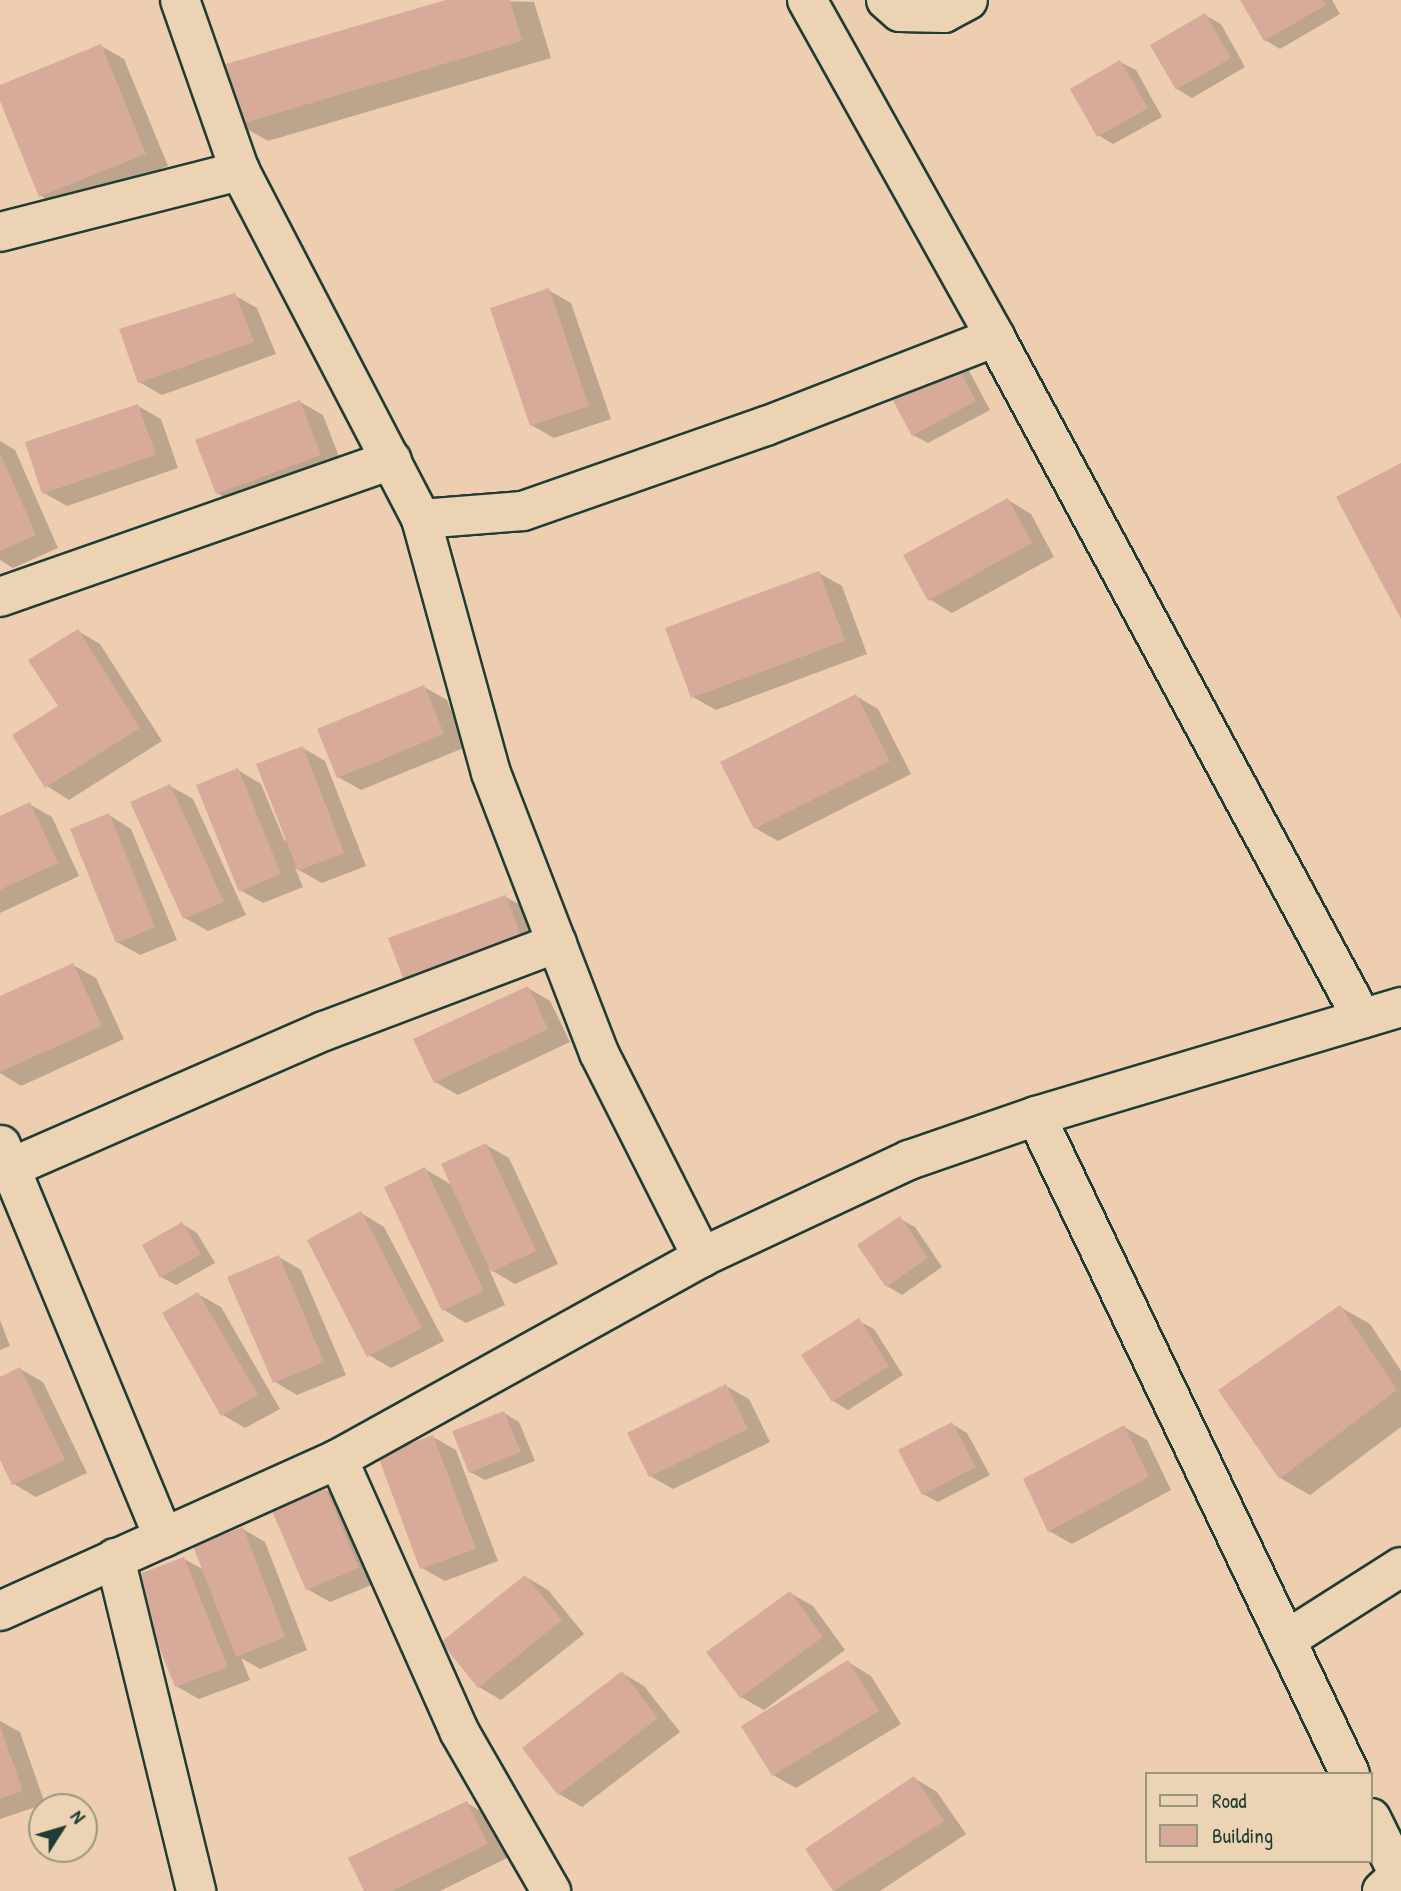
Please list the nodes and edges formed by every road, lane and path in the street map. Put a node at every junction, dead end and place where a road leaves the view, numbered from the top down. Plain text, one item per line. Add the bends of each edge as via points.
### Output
1 (180, 0) edge
2 (807, 0) edge
3 (886, 0) edge
4 (968, 0) edge
5 (240, 171) junction
6 (0, 232) edge
7 (995, 337) junction
8 (392, 460) junction
9 (421, 519) junction
10 (0, 597) edge
11 (556, 943) junction
12 (1401, 1007) edge
13 (1362, 1018) junction
14 (1036, 1116) junction
15 (5, 1156) edge
16 (702, 1257) junction
17 (338, 1459) junction
18 (164, 1538) junction
19 (115, 1558) junction
20 (1401, 1567) edge
21 (0, 1611) edge
22 (1286, 1640) junction
23 (1349, 1772) edge
24 (1373, 1823) edge
25 (1394, 1880) edge
26 (196, 1891) edge
27 (551, 1891) edge

1 - 5 street
2 - 7 street
3 - 4 street via 900,12 913,13 944,13
5 - 6 street
5 - 8 street
7 - 9 street via 766,426 523,511
7 - 13 street
8 - 9 street
8 - 10 street
9 - 11 street via 491,773
11 - 15 street
11 - 16 street via 599,1053
12 - 13 street
13 - 14 street
14 - 16 street via 909,1160
14 - 22 street
15 - 18 street
16 - 17 street
17 - 18 street
17 - 27 street via 459,1731
18 - 19 street
19 - 21 street
19 - 26 street
20 - 22 street
22 - 23 street
24 - 25 street

